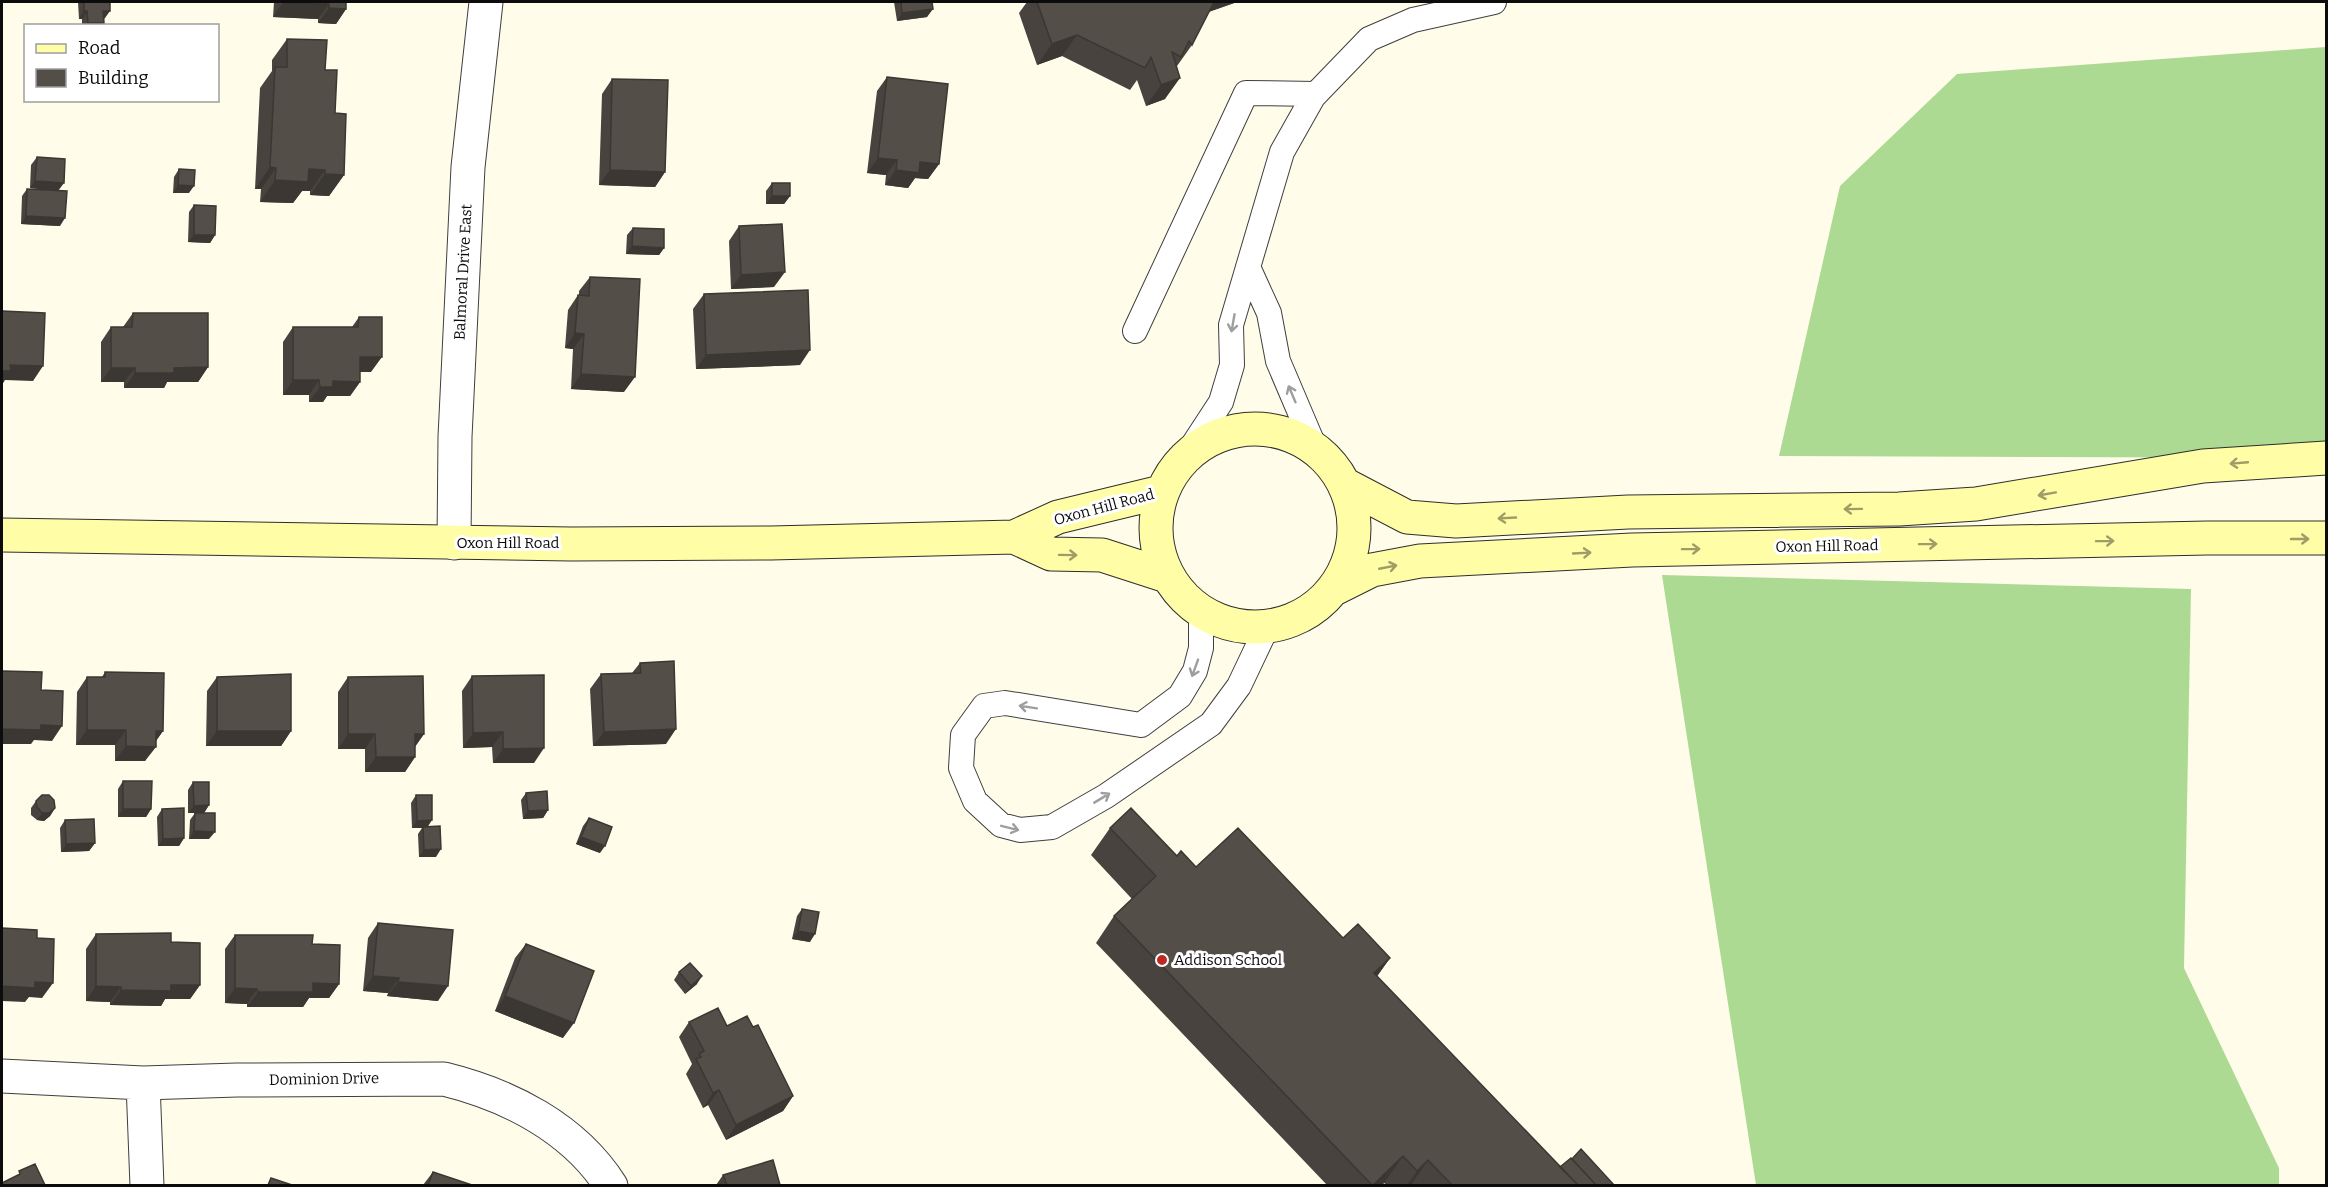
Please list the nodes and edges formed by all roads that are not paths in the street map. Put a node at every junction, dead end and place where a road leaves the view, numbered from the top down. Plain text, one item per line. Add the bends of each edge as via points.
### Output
1 (486, 2) edge
2 (1494, 2) edge
3 (1316, 94) junction
4 (1248, 267) junction
5 (1135, 331) dead end
6 (1315, 448) junction
7 (1187, 454) junction
8 (2326, 458) edge
9 (1344, 484) junction
10 (1161, 492) junction
11 (2, 535) edge
12 (1014, 537) junction
13 (2326, 538) edge
14 (454, 543) junction
15 (1167, 576) junction
16 (1334, 589) junction
17 (1201, 610) junction
18 (1267, 627) junction
19 (2, 1076) edge
20 (143, 1083) junction
21 (147, 1185) edge
22 (611, 1185) edge

1 - 14 street, Balmoral Drive East via 468,167
2 - 3 lane via 1413,20 1369,39
3 - 4 lane via 1282,152
3 - 5 lane via 1246,93
6 -> 4 lane via 1278,362 1269,313
4 -> 7 lane via 1231,326 1232,365 1221,402
6 - 7 main road via 1272,429 1227,431
6 - 9 main road
7 - 10 main road
8 -> 9 main road via 2203,466 1976,504 1899,509 1628,512 1456,521 1407,517
9 - 16 main road via 1354,519 1351,556
10 - 12 main road, Oxon Hill Road via 1058,517
10 - 15 main road via 1155,538
11 - 14 main road, Oxon Hill Road
12 - 14 main road, Oxon Hill Road via 771,543
12 -> 15 main road, Oxon Hill Road via 1051,555 1102,555
16 -> 13 main road, Oxon Hill Road via 1372,570 1420,561 1656,550
15 - 17 main road
16 - 18 main road via 1304,615
17 - 18 main road via 1228,624
17 -> 18 lane via 1201,648 1195,671 1180,696 1141,725 1005,703 984,706 963,735 961,768 975,801 1001,825 1020,830 1052,827 1106,796 1211,724 1239,686
19 - 20 street, Dominion Drive
20 - 21 street
20 - 22 street, Dominion Drive via 444,1079 500,1097 547,1123 587,1155

